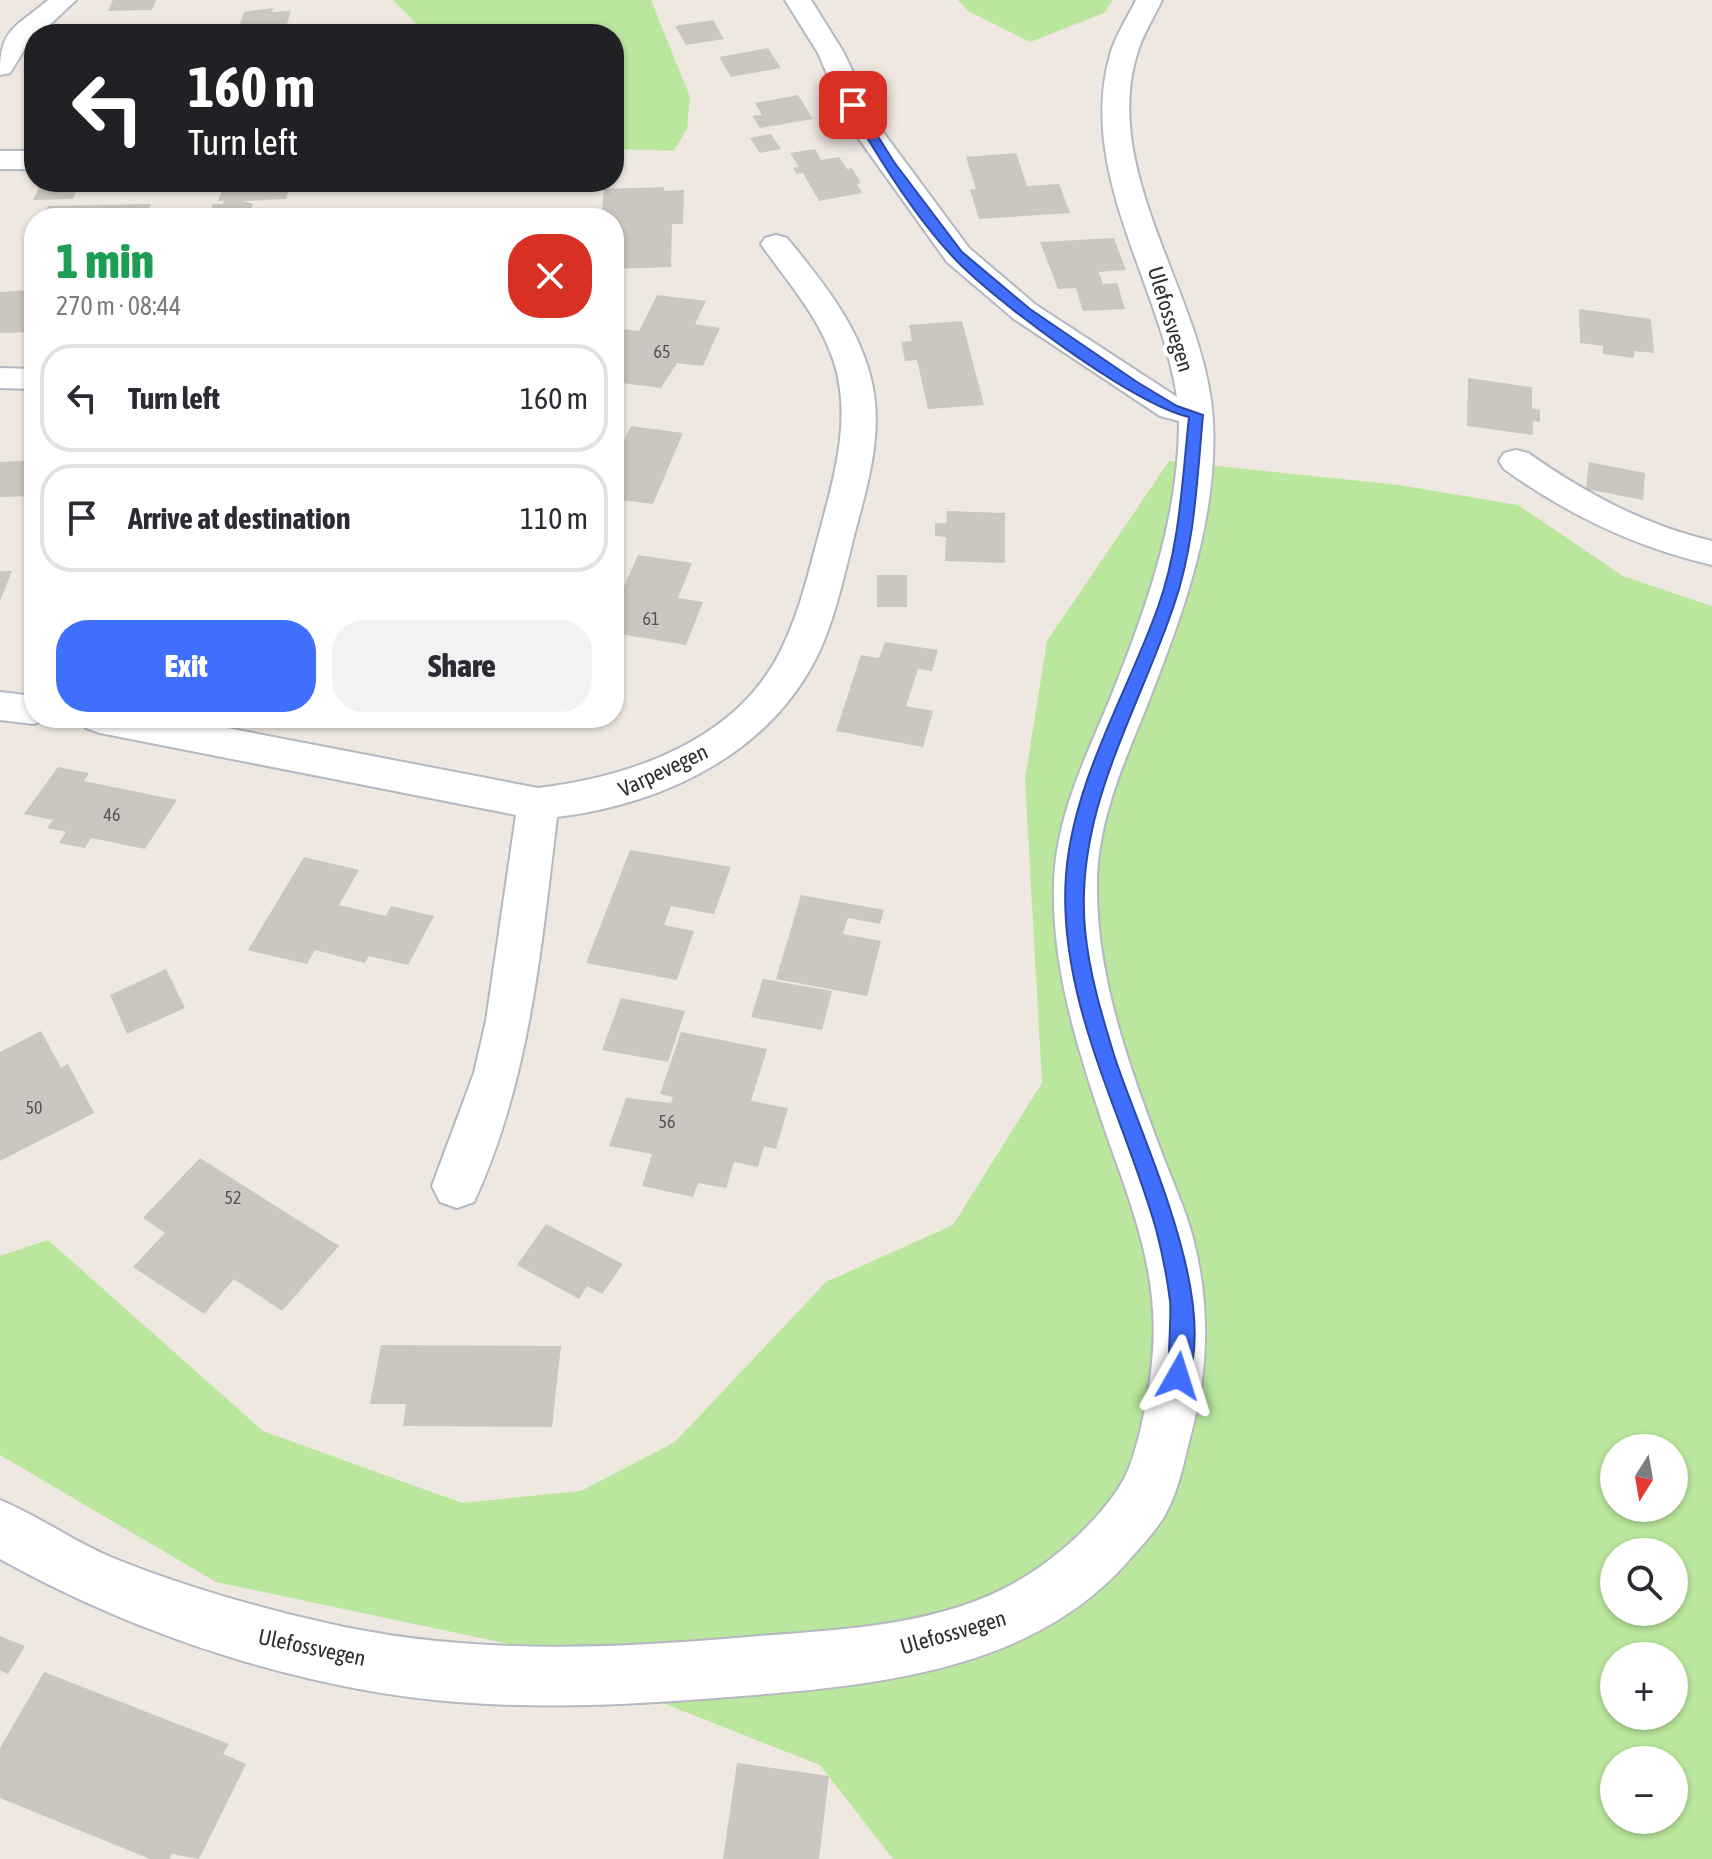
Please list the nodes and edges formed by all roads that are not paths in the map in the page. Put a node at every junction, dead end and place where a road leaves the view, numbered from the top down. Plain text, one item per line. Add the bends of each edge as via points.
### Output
1 (63, 0) edge
2 (798, 0) edge
3 (1149, 0) edge
4 (35, 24) edge
5 (24, 34) edge
6 (0, 67) edge
7 (0, 160) edge
8 (24, 160) edge
9 (776, 244) dead end
10 (0, 378) edge
11 (24, 379) edge
12 (1196, 415) junction
13 (1516, 461) dead end
14 (1712, 553) edge
15 (0, 706) edge
16 (24, 709) edge
17 (159, 728) edge
18 (538, 804) junction
19 (457, 1186) dead end
20 (0, 1528) edge

1 - 4 street
2 - 12 street via 831,53 863,125 958,255 1025,312 1133,385 1172,409
3 - 12 street, Ulefossvegen via 1122,52 1115,84 1115,131 1126,187 1187,362
5 - 6 street
7 - 8 street
9 - 18 street, Varpevegen via 830,314 857,387 855,445 844,506 812,624 777,691 741,727 695,760 610,794
10 - 11 street
12 - 20 street, Ulefossvegen via 1182,556 1101,768 1075,874 1085,988 1167,1230 1181,1301 1183,1354 1147,1492 1110,1544 1076,1578 1023,1612 955,1636 858,1658 489,1675 345,1657 239,1631 92,1578
13 - 14 street via 1567,498 1617,522 1671,544
15 - 16 street
17 - 18 street, Varpevegen
18 - 19 street via 509,1021 497,1073

